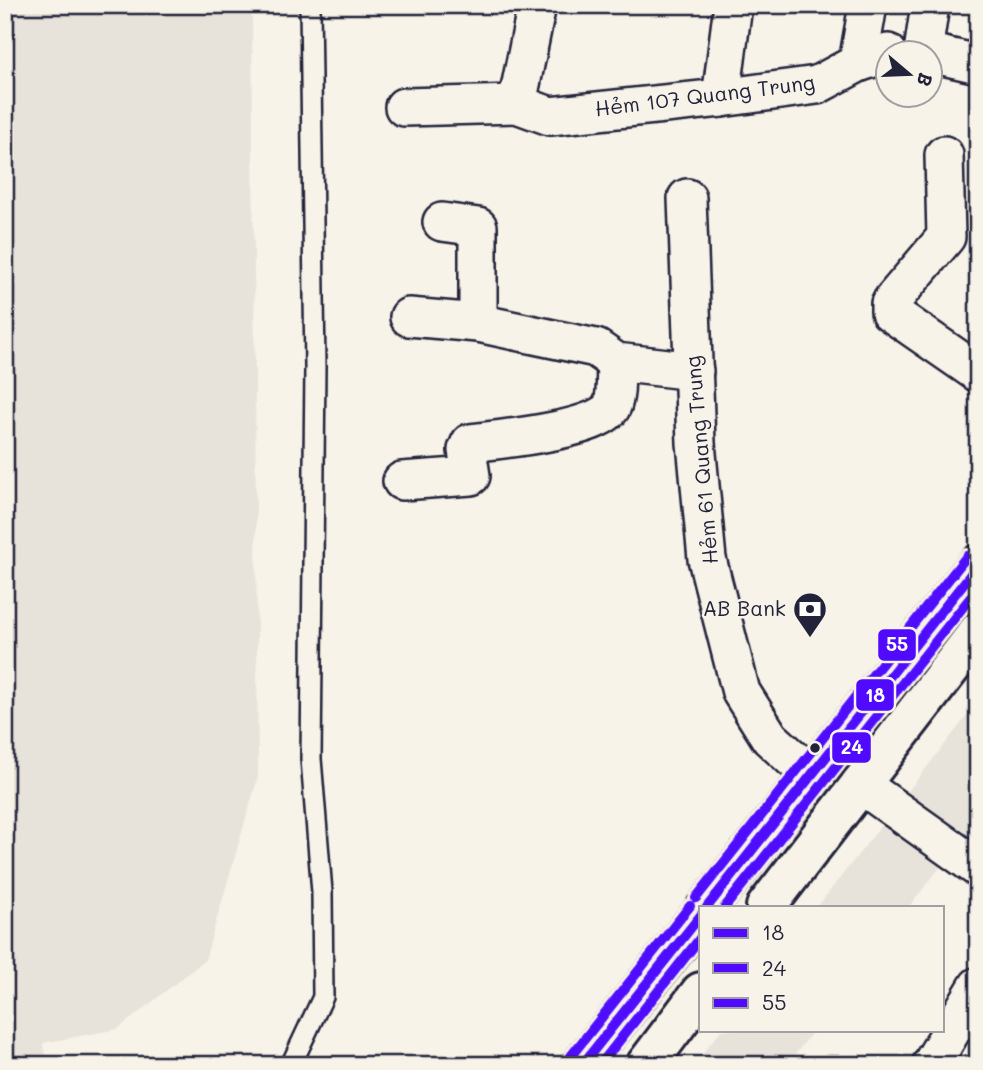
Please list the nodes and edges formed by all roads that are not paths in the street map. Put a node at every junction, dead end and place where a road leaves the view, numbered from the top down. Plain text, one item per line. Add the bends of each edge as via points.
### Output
1 (310, 5) edge
2 (537, 5) edge
3 (733, 5) edge
4 (868, 5) edge
5 (930, 5) edge
6 (875, 38) edge
7 (927, 38) edge
8 (944, 57) edge
9 (874, 58) edge
10 (978, 64) edge
11 (721, 98) junction
12 (517, 104) junction
13 (404, 107) dead end
14 (944, 155) dead end
15 (687, 198) dead end
16 (442, 222) dead end
17 (409, 317) dead end
18 (478, 323) junction
19 (616, 362) junction
20 (694, 371) junction
21 (978, 373) edge
22 (402, 481) dead end
23 (978, 565) edge
24 (978, 632) edge
25 (812, 776) junction
26 (860, 785) junction
27 (978, 868) edge
28 (708, 906) edge
29 (767, 906) edge
30 (699, 918) edge
31 (978, 986) edge
32 (699, 995) edge
33 (291, 1065) edge
34 (582, 1065) edge
35 (646, 1065) edge
36 (931, 1065) edge

1 - 33 lane via 316,367 311,758 322,892 323,997
2 - 12 street
3 - 11 street
4 - 6 street
5 - 7 street
8 - 10 street, Hẻm 107 Quang Trung
9 - 11 street, Hẻm 107 Quang Trung via 817,85
11 - 12 street, Hẻm 107 Quang Trung via 550,116
12 - 13 street, Hẻm 107 Quang Trung
14 - 21 street via 946,237 895,297 890,312
15 - 20 street, Hẻm 61 Quang Trung
16 - 18 street via 478,227
17 - 18 street
18 - 19 street via 596,348
19 - 20 street
19 - 22 street via 612,404 606,412 565,430 470,443 471,476
20 - 25 street, Hẻm 61 Quang Trung via 707,559 741,692 770,738
23 - 25 main road
24 - 26 main road
25 - 28 main road
26 - 27 street
26 - 29 main road
30 - 34 main road
31 - 36 street
32 - 35 main road

